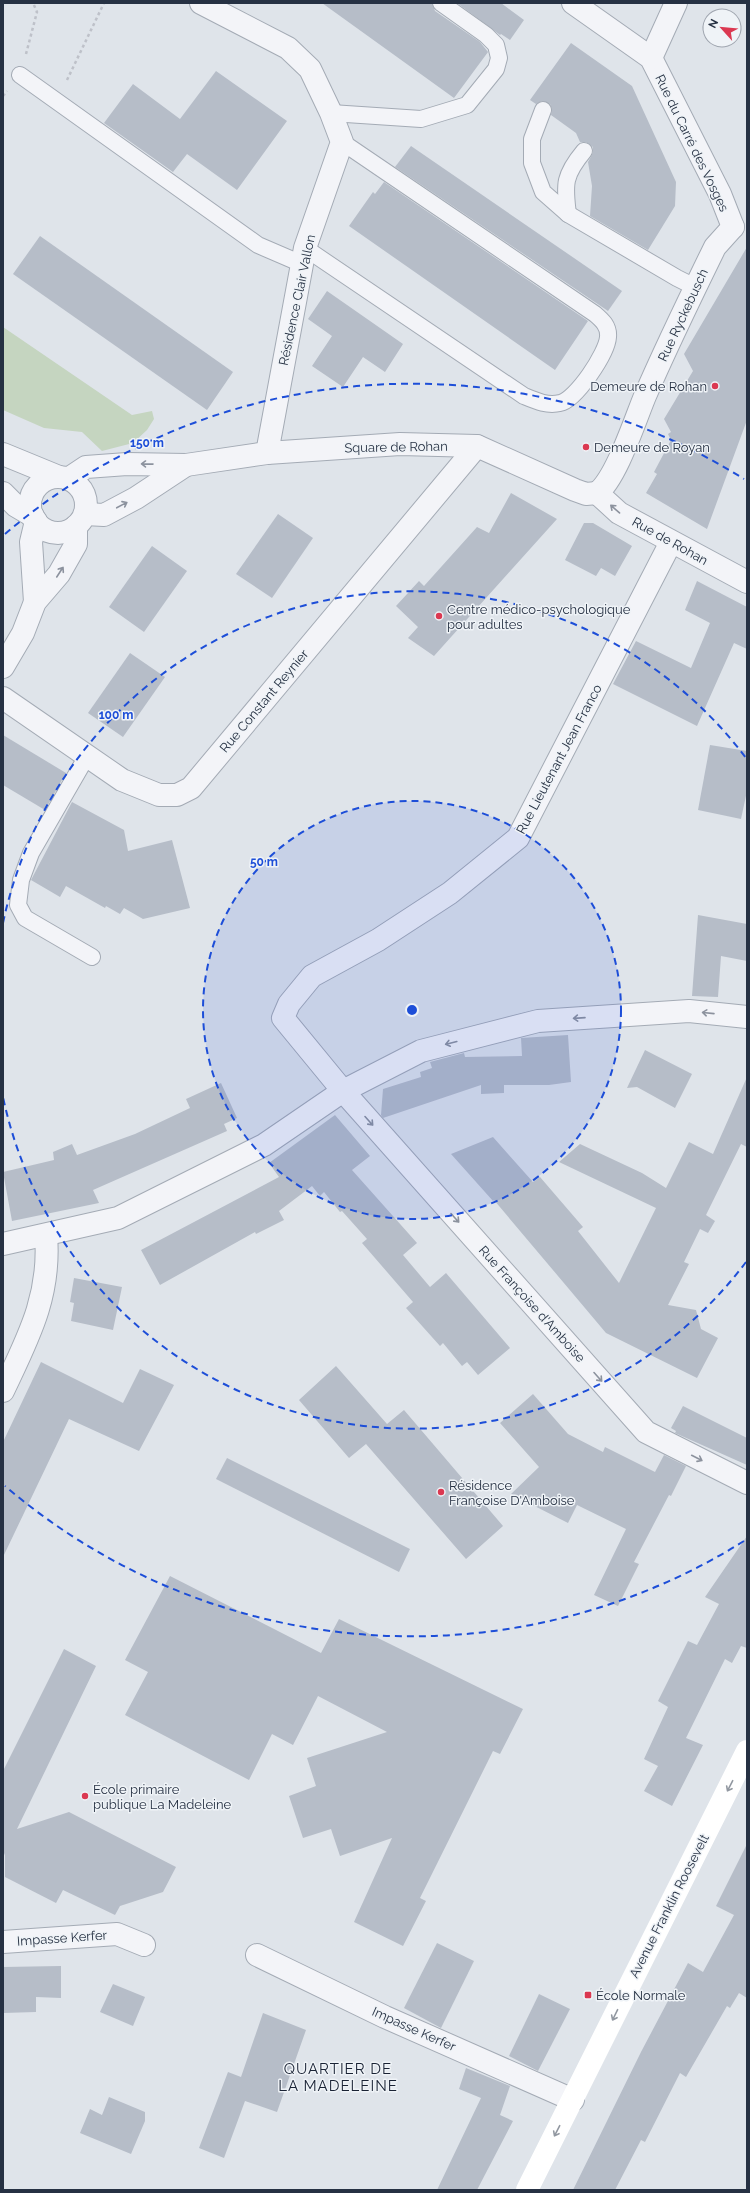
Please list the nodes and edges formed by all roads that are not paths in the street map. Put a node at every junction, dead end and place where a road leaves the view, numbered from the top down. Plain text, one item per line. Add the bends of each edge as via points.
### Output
1 (201, 3) edge
2 (441, 3) edge
3 (573, 3) edge
4 (676, 3) edge
5 (651, 58) junction
6 (20, 75) road end
7 (543, 110) dead end
8 (331, 113) junction
9 (342, 142) junction
10 (584, 151) dead end
11 (568, 214) junction
12 (740, 228) edge
13 (304, 256) junction
14 (695, 287) junction
15 (477, 446) junction
16 (267, 453) junction
17 (3, 454) edge
18 (186, 465) junction
19 (64, 478) junction
20 (3, 493) edge
21 (597, 493) junction
22 (34, 519) junction
23 (81, 520) junction
24 (671, 542) junction
25 (747, 582) edge
26 (36, 602) junction
27 (3, 667) edge
28 (3, 698) edge
29 (87, 756) junction
30 (92, 957) dead end
31 (747, 1017) edge
32 (343, 1091) junction
33 (46, 1235) junction
34 (3, 1244) edge
35 (3, 1391) edge
36 (747, 1483) edge
37 (747, 1751) edge
38 (3, 1942) edge
39 (144, 1945) dead end
40 (257, 1955) dead end
41 (573, 2100) junction
42 (527, 2190) edge

1 - 8 street via 288,48 310,69
2 - 8 lane via 496,45 499,58 496,69 468,105 421,118
3 - 5 street, Rue du Carré des Vosges
4 - 5 street, Rue du Carré des Vosges
5 - 12 street, Rue du Carré des Vosges
6 - 13 lane via 258,245
7 - 11 lane via 532,139 532,164 543,192
8 - 9 street
9 - 13 street, Résidence Clair Vallon
9 - 13 lane via 595,314 606,324 608,337 604,351 574,395 561,403 545,404 524,396
10 - 11 lane via 572,166 564,187
11 - 14 lane
12 - 14 street, Rue Ryckebusch via 715,247
13 - 16 street, Résidence Clair Vallon
14 - 21 street, Rue Ryckebusch via 605,487
15 - 16 street, Square de Rohan via 400,444
15 - 21 street, Square de Rohan via 574,490 586,494
15 - 29 street, Rue Constant Reynier via 191,788 177,795 159,795 122,780
16 - 18 street, Square de Rohan
17 - 19 street
18 -> 19 street, Square de Rohan via 127,464 86,467
23 -> 18 street, Square de Rohan via 104,515 136,498
19 - 22 street via 42,482 35,489 31,498
19 - 23 street via 76,482 85,496
20 - 22 street
24 -> 21 street, Rue de Rohan via 619,513
22 - 23 street via 51,532 64,532
22 - 26 street via 31,542
26 -> 23 street via 59,574 76,544
24 - 25 street, Rue de Rohan
24 - 32 street, Rue Lieutenant Jean Franco via 518,838 450,893 378,940 312,976 289,1004 283,1018
26 - 27 street via 23,633
28 - 29 street, Rue Constant Reynier
29 - 30 lane via 31,852 20,880 18,905 25,918
31 -> 32 street via 689,1011 538,1021 421,1051
32 - 33 street via 264,1145 118,1218
32 -> 36 street, Rue Françoise d'Amboise via 646,1432
33 - 34 street
33 - 35 street via 48,1261 45,1282 32,1330
37 -> 41 main road, Avenue Franklin Roosevelt
38 - 39 street, Impasse Kerfer via 117,1934
40 - 41 street, Impasse Kerfer via 385,2017
41 -> 42 main road, Avenue Franklin Roosevelt

